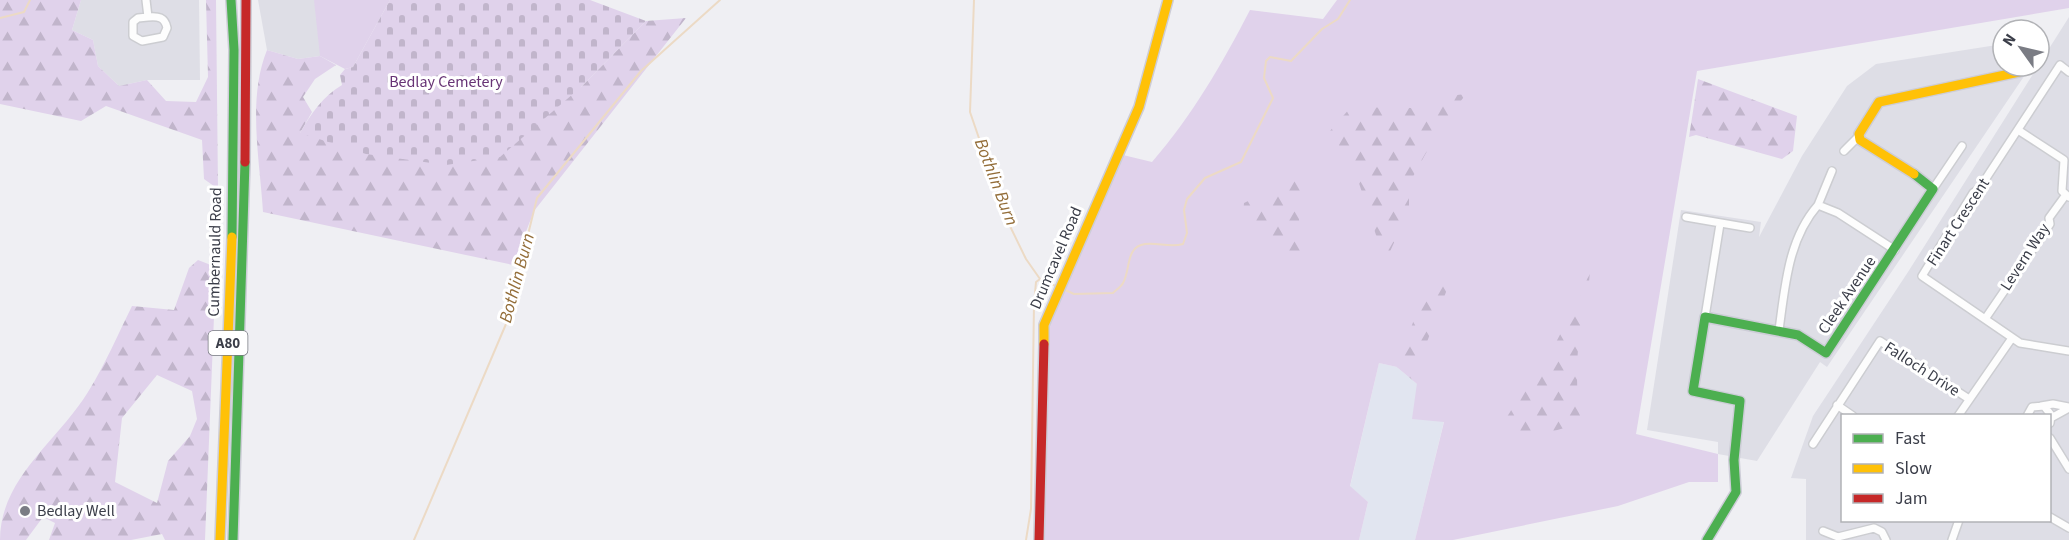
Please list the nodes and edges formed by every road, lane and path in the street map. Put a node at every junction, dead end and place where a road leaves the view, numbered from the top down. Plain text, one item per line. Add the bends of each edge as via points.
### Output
1 (146, 0) edge
2 (231, 0) edge
3 (246, 0) edge
4 (1168, 0) edge
5 (148, 17) junction
6 (2069, 72) edge
7 (1991, 78) edge
8 (2018, 129) junction
9 (1859, 136) junction
10 (1962, 146) dead end
11 (1844, 152) dead end
12 (1832, 171) dead end
13 (1933, 189) junction
14 (2067, 196) edge
15 (1818, 205) junction
16 (1686, 217) dead end
17 (1720, 224) junction
18 (1750, 228) dead end
19 (1895, 250) junction
20 (1705, 317) junction
21 (1985, 319) junction
22 (1779, 330) junction
23 (2012, 338) junction
24 (2069, 351) edge
25 (1969, 399) junction
26 (1837, 405) junction
27 (2041, 406) junction
28 (2069, 408) edge
29 (1850, 414) edge
30 (1959, 414) edge
31 (2026, 414) edge
32 (2049, 414) edge
33 (2051, 419) edge
34 (2051, 441) edge
35 (1813, 444) dead end
36 (2069, 469) edge
37 (2051, 518) edge
38 (1958, 522) edge
39 (2069, 528) edge
40 (1823, 531) dead end
41 (220, 540) edge
42 (233, 540) edge
43 (1039, 540) edge
44 (1707, 540) edge
45 (1886, 540) edge
46 (1952, 540) edge

1 - 5 street
2 - 41 street, Cumbernauld Road / A80 via 232,227
3 - 42 street, Cumbernauld Road / A80
4 - 43 street, Drumcavel Road via 1139,107 1044,325
5 - 5 street via 164,20 167,28 163,37 142,41 133,36 133,22
6 - 8 street, Finart Crescent via 2060,66
7 - 9 street via 1878,102
8 - 14 street via 2064,160 2062,191
8 - 21 street, Finart Crescent via 1922,276
9 - 11 street
9 - 13 street
10 - 13 street, Cleek Avenue
12 - 15 street
13 - 19 street, Cleek Avenue
14 - 21 street, Levern Way
15 - 19 street via 1838,213
15 - 22 street via 1788,269
16 - 17 street
17 - 18 street
17 - 20 street
19 - 22 street, Cleek Avenue via 1826,353 1798,335
20 - 22 street, Cleek Avenue
20 - 44 street via 1693,391 1740,401 1734,460 1736,492
21 - 23 street, Finart Crescent
23 - 24 street, Finart Crescent via 2020,343
23 - 25 street, Falloch Drive
25 - 26 street, Falloch Drive via 1880,341
25 - 30 street, Falloch Drive
26 - 29 street
26 - 35 street, Falloch Drive
27 - 28 street
27 - 31 street via 2032,407
27 - 32 street
28 - 33 street
34 - 36 street
37 - 39 street
38 - 46 street
40 - 45 street via 1838,537 1874,528

